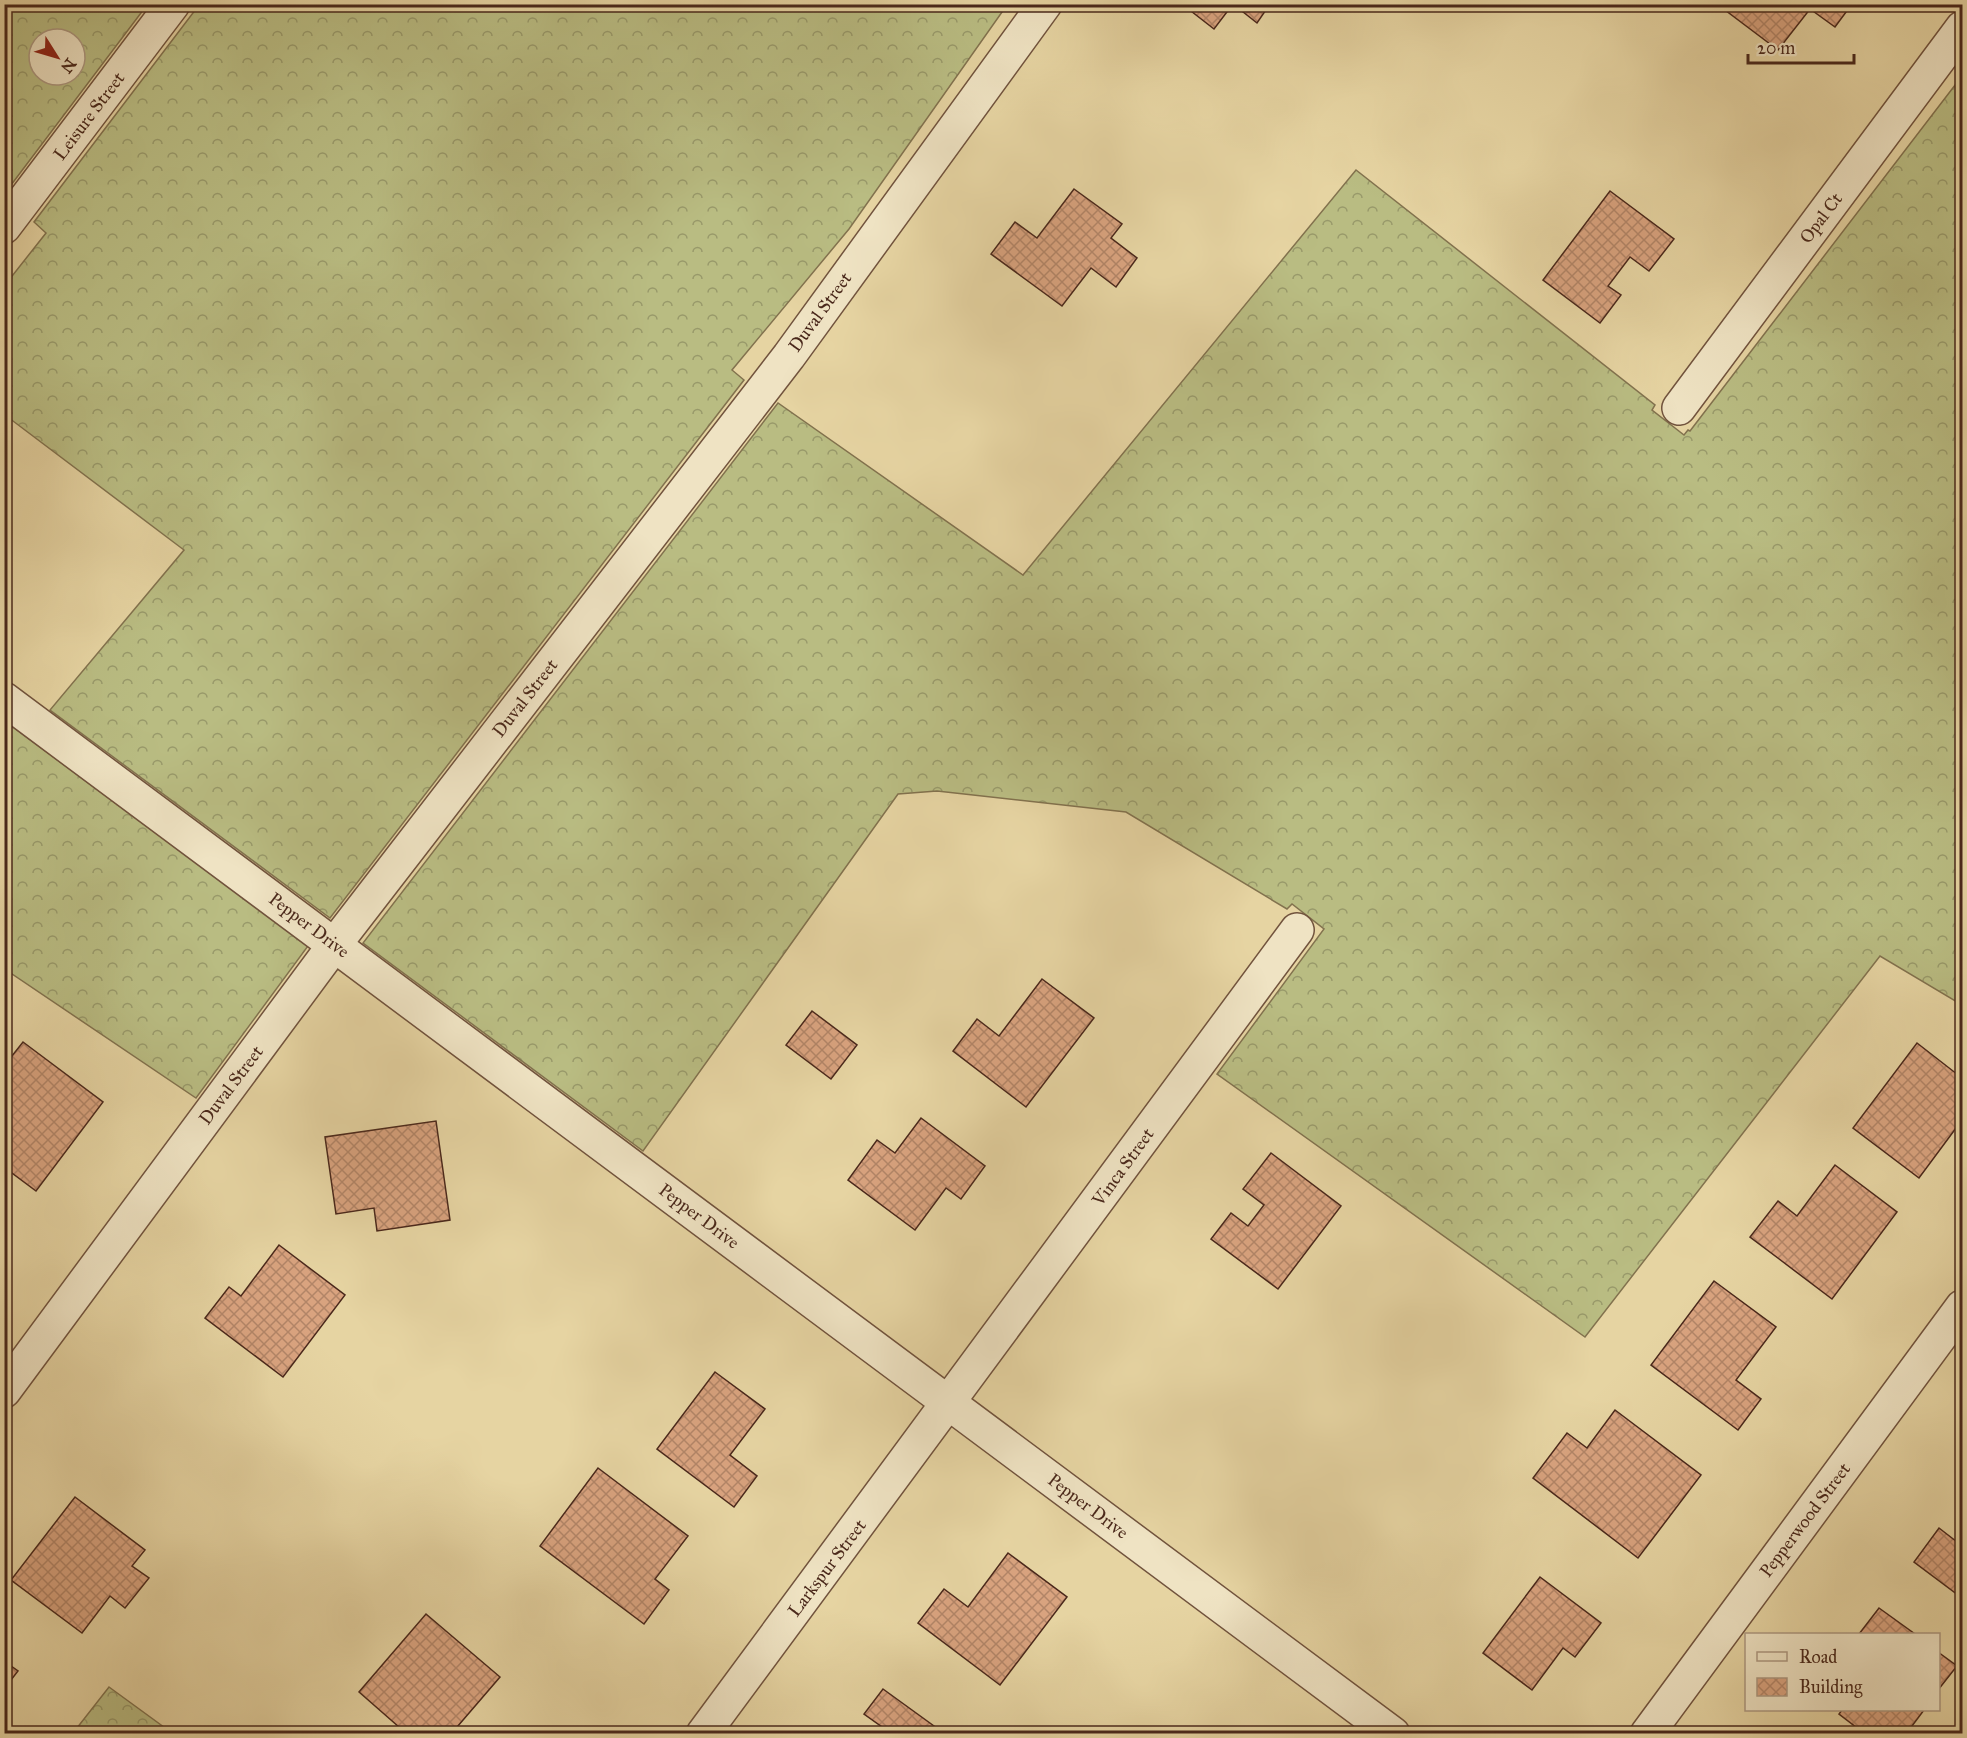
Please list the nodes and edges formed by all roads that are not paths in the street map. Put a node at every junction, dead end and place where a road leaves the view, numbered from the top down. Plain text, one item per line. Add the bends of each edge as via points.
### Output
1 (173, 4) edge
2 (1045, 4) edge
3 (1962, 28) edge
4 (4, 227) edge
5 (1679, 408) dead end
6 (4, 699) edge
7 (1297, 930) dead end
8 (335, 944) junction
9 (1962, 1307) edge
10 (4, 1391) edge
11 (949, 1403) junction
12 (703, 1734) edge
13 (1393, 1734) edge
14 (1647, 1734) edge

1 - 4 street, Leisure Street
2 - 8 street, Duval Street via 789,356
3 - 5 street, Opal Ct
6 - 8 street, Pepper Drive
7 - 11 street, Vinca Street
8 - 10 street, Duval Street
8 - 11 street, Pepper Drive
9 - 14 street, Pepperwood Street
11 - 12 street, Larkspur Street
11 - 13 street, Pepper Drive

